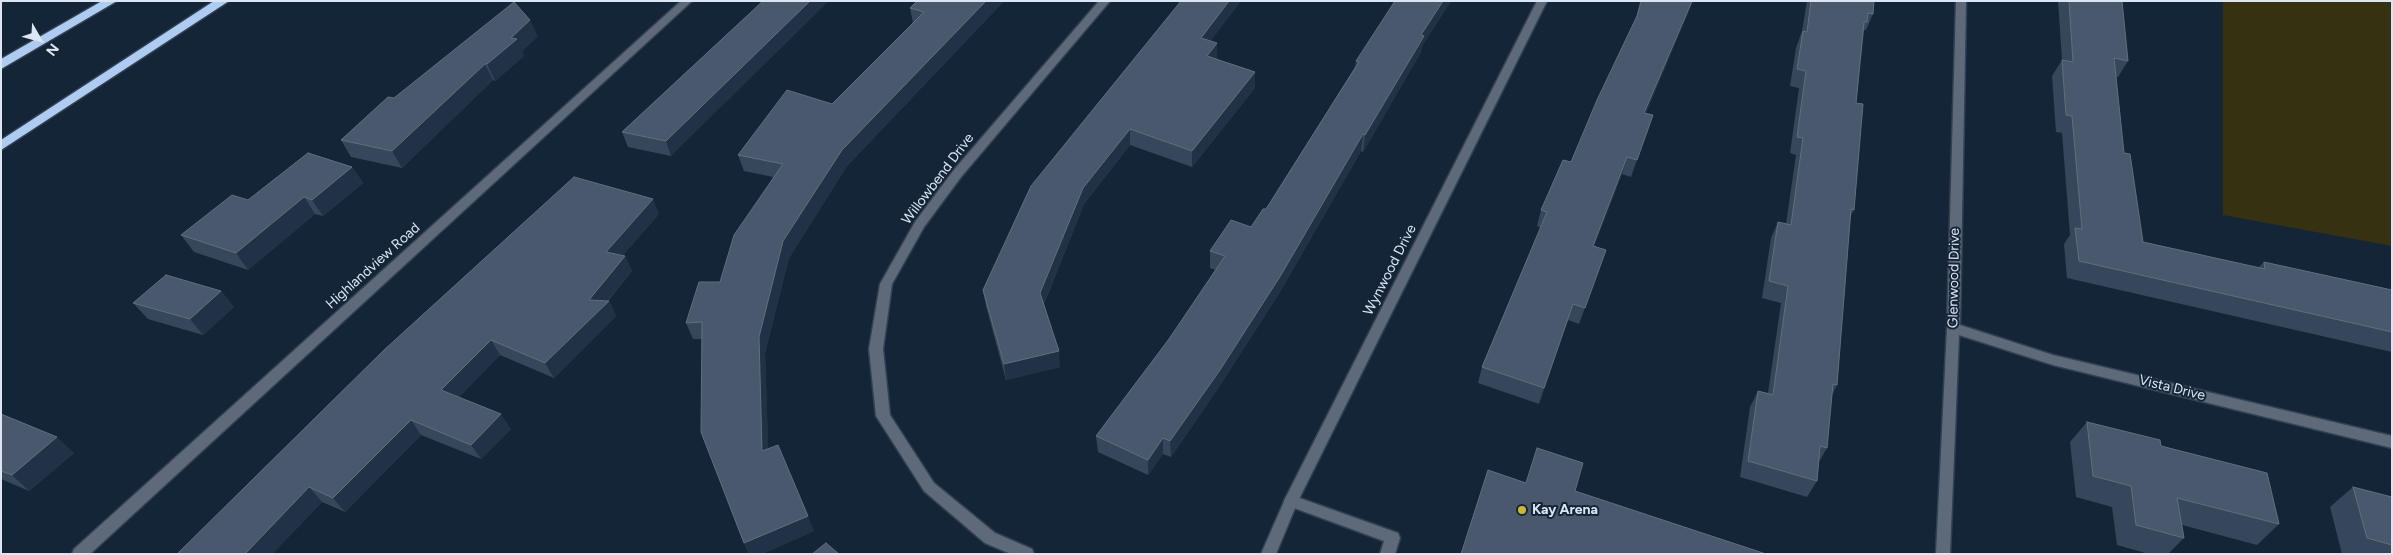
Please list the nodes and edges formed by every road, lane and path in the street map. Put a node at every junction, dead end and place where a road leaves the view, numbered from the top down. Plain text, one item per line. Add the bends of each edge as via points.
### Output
1 (111, 1) edge
2 (223, 1) edge
3 (687, 1) edge
4 (1105, 1) edge
5 (1542, 1) edge
6 (1961, 1) edge
7 (1, 65) edge
8 (1, 146) edge
9 (1953, 328) junction
10 (2392, 442) edge
11 (1290, 501) junction
12 (79, 554) edge
13 (1027, 554) edge
14 (1268, 554) edge
15 (1387, 554) edge
16 (1943, 554) edge

1 - 7 highway
2 - 8 highway
3 - 12 street, Highlandview Road
4 - 13 street, Willowbend Drive via 957,174 918,225 886,284 876,349 883,416 929,487 990,538
5 - 11 street, Wynwood Drive
6 - 9 street, Glenwood Drive
9 - 10 street, Vista Drive via 2053,360
9 - 16 street, Glenwood Drive
11 - 14 street, Wynwood Drive
11 - 15 street via 1393,538

